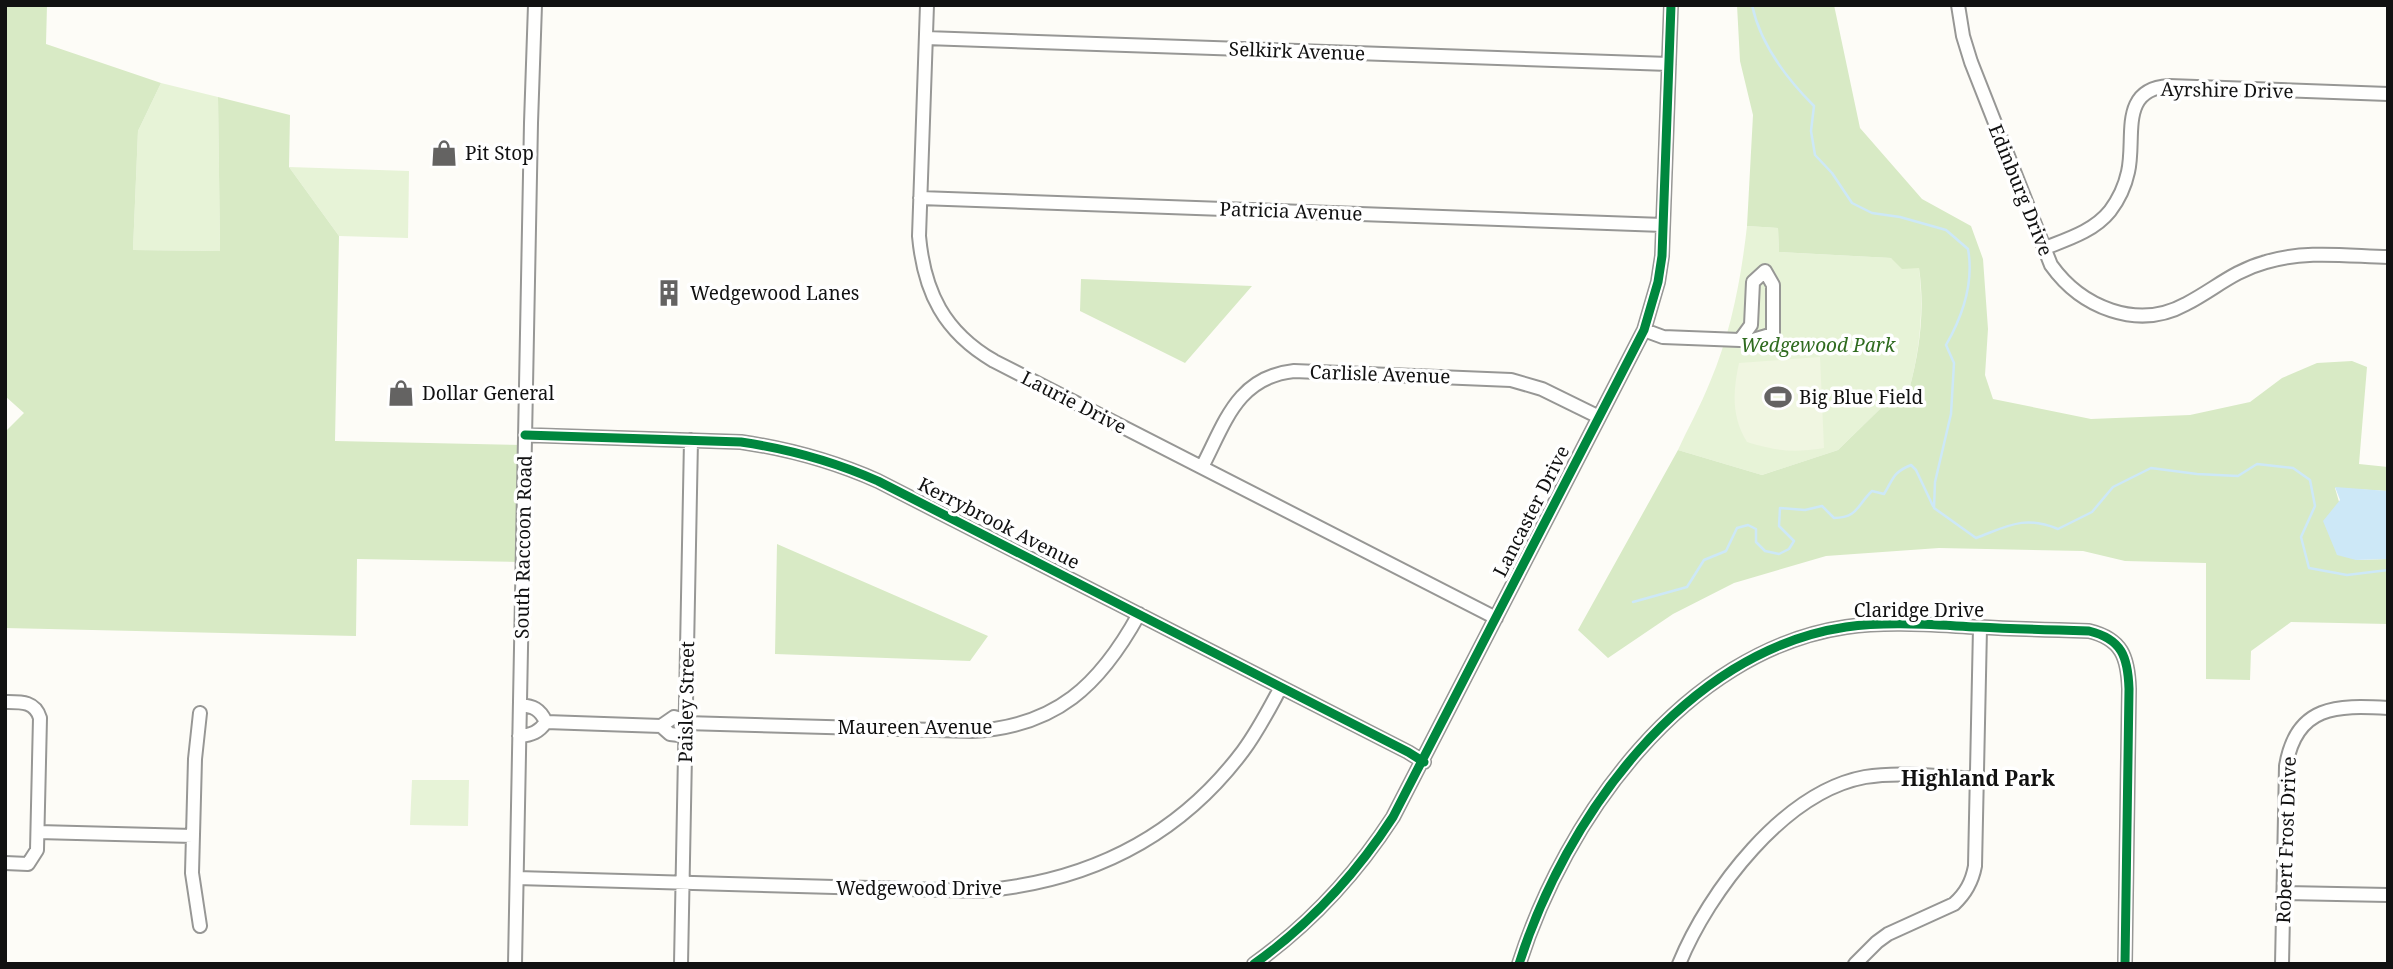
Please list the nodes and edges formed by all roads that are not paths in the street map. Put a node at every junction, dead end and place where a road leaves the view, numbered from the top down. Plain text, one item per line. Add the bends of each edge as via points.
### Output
1 (535, 5) edge
2 (927, 5) edge
3 (1671, 5) edge
4 (1958, 5) edge
5 (926, 38) junction
6 (1669, 64) junction
7 (2388, 94) edge
8 (920, 198) junction
9 (1663, 225) junction
10 (2045, 248) junction
11 (2388, 257) edge
12 (1644, 330) junction
13 (1740, 340) junction
14 (1599, 417) junction
15 (525, 435) junction
16 (691, 440) junction
17 (1202, 467) junction
18 (1139, 614) junction
19 (1496, 618) junction
20 (1980, 628) junction
21 (1281, 687) junction
22 (5, 702) edge
23 (520, 705) junction
24 (2388, 708) edge
25 (200, 713) dead end
26 (545, 722) junction
27 (685, 723) junction
28 (519, 736) junction
29 (1424, 762) junction
30 (1977, 779) junction
31 (38, 832) junction
32 (193, 836) junction
33 (5, 863) edge
34 (517, 878) junction
35 (682, 883) junction
36 (2283, 893) junction
37 (2388, 895) edge
38 (200, 926) dead end
39 (515, 964) edge
40 (681, 964) edge
41 (1254, 964) edge
42 (1519, 964) edge
43 (1679, 964) edge
44 (1855, 964) edge
45 (2125, 964) edge
46 (2282, 964) edge

1 - 15 street, South Raccoon Road
2 - 5 street, Laurie Drive
3 - 6 street, Lancaster Drive
4 - 10 street, Edinburg Drive via 1971,62
5 - 6 street, Selkirk Avenue
5 - 8 street, Laurie Drive
6 - 9 street, Lancaster Drive
7 - 10 street, Ayrshire Drive via 2152,89 2140,98 2132,115 2129,171 2120,196 2089,229
8 - 9 street, Patricia Avenue
8 - 17 street, Laurie Drive via 924,274 939,308 967,341 994,361
9 - 12 street, Lancaster Drive via 1658,282
10 - 11 street, Edinburg Drive via 2060,278 2079,295 2104,309 2138,315 2179,307 2237,273 2269,261 2308,255
12 - 13 street via 1663,337
12 - 14 street, Lancaster Drive
13 - 13 street via 1751,325 1753,282 1765,271 1773,285 1773,334
14 - 17 street, Carlisle Avenue via 1542,389 1511,380 1294,371 1264,379 1244,393
14 - 19 street, Lancaster Drive
15 - 16 street, Kerrybrook Avenue
15 - 23 street, South Raccoon Road
16 - 18 street, Kerrybrook Avenue via 776,447 848,468
16 - 27 street, Paisley Street
17 - 19 street, Laurie Drive
18 - 21 street, Kerrybrook Avenue
18 - 27 street, Maureen Avenue via 1114,656 1088,686 1050,711 1012,726 972,731
19 - 29 street, Lancaster Drive
20 - 30 street
20 - 42 street, Claridge Drive via 1882,624 1812,634 1768,650 1717,680 1654,736 1596,805 1550,883
20 - 45 street, Claridge Drive via 2089,631 2108,637 2124,654 2129,689
21 - 29 street, Kerrybrook Avenue
21 - 35 street, Wedgewood Drive via 1243,751 1195,804 1137,846 1076,873 1034,885 979,891
22 - 31 street via 26,702 39,713
23 - 26 street via 533,707
23 - 28 street, South Raccoon Road
24 - 36 street, Robert Frost Drive via 2332,709 2311,719 2295,737 2286,766
25 - 32 street
26 - 27 street, Maureen Avenue via 661,726 674,717
26 - 28 street via 529,736
27 - 35 street, Paisley Street
28 - 34 street, South Raccoon Road
29 - 41 street, Lancaster Drive via 1394,817 1356,870 1306,922
30 - 43 street via 1879,775 1813,797 1773,830 1735,872 1702,919
30 - 44 street via 1975,866 1969,887 1947,909 1888,934
31 - 32 street
31 - 33 street via 32,860 24,865
32 - 38 street via 192,884
34 - 35 street, Wedgewood Drive
34 - 39 street, South Raccoon Road
35 - 40 street, Paisley Street
36 - 37 street
36 - 46 street, Robert Frost Drive

